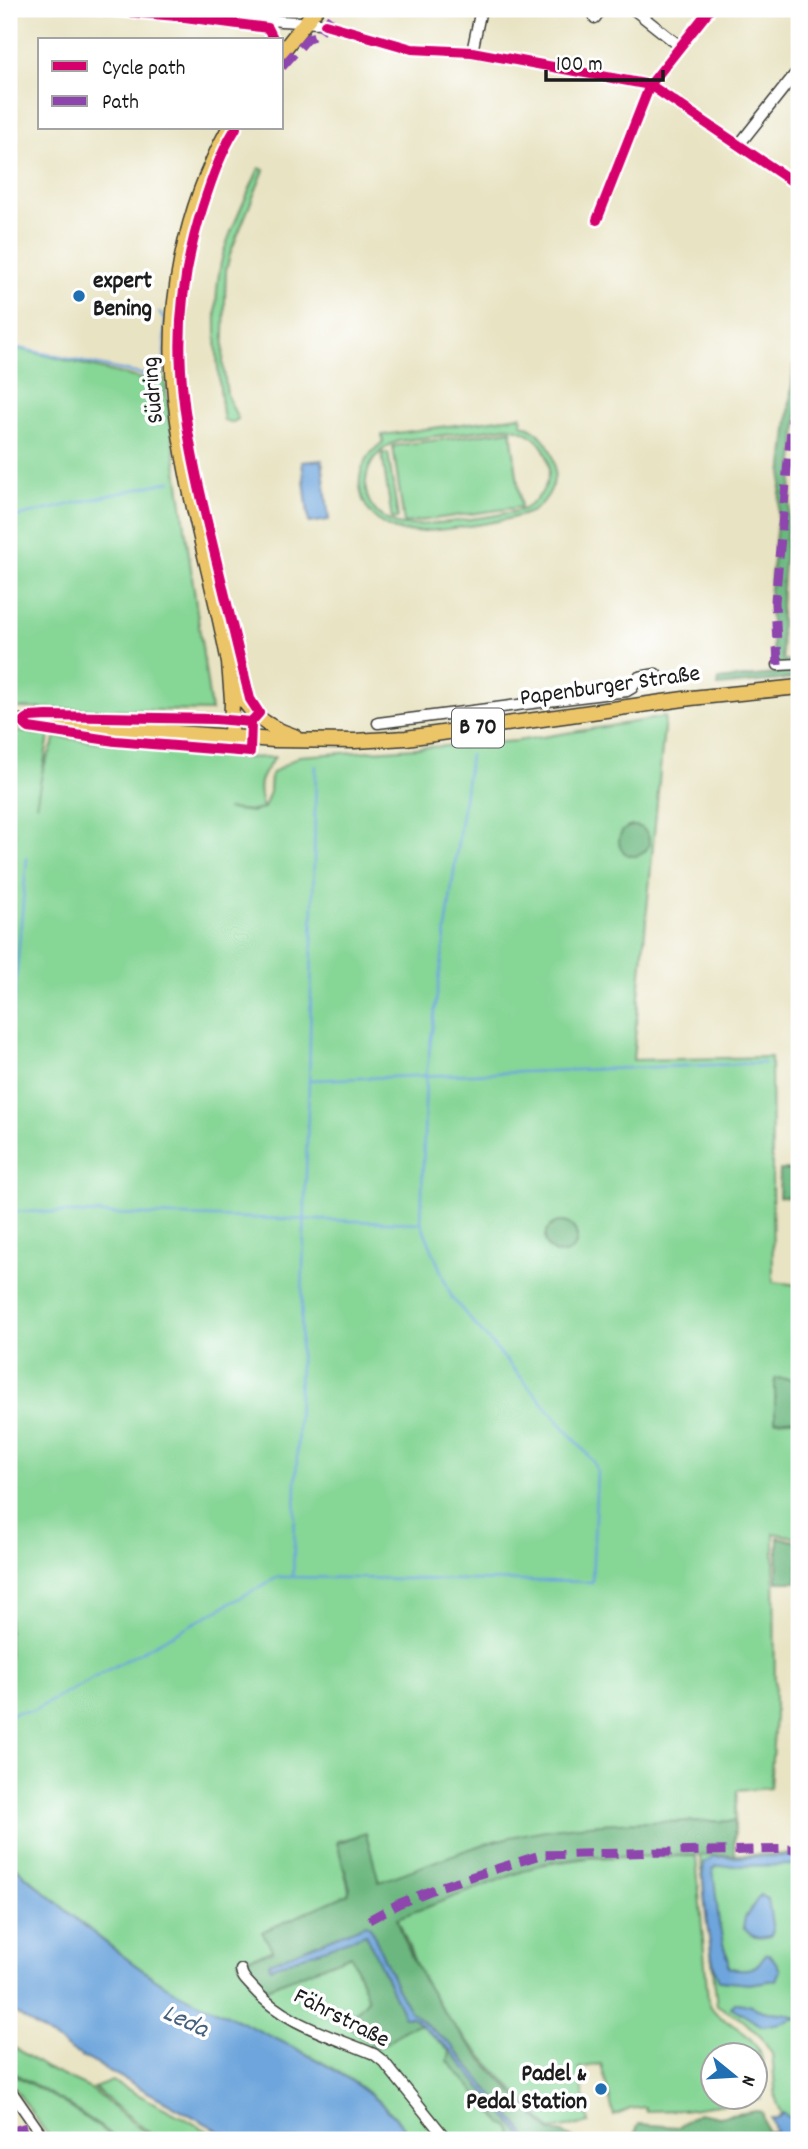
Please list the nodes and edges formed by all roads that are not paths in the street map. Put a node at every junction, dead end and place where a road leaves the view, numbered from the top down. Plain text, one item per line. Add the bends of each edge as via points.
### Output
1 (162, 9) edge
2 (316, 9) edge
3 (481, 9) edge
4 (633, 9) edge
5 (710, 9) edge
6 (305, 22) junction
7 (681, 47) junction
8 (284, 49) edge
9 (472, 52) junction
10 (799, 69) edge
11 (649, 85) junction
12 (228, 130) edge
13 (738, 146) junction
14 (799, 186) edge
15 (597, 220) dead end
16 (799, 664) edge
17 (778, 665) dead end
18 (656, 674) dead end
19 (231, 682) junction
20 (799, 687) edge
21 (15, 722) edge
22 (378, 723) dead end
23 (231, 736) junction
24 (307, 740) junction
25 (241, 1970) dead end
26 (9, 2088) edge
27 (45, 2140) edge
28 (447, 2140) edge

1 - 6 street
2 - 6 main road
3 - 9 street
4 - 7 street
5 - 7 street
6 - 8 main road
6 - 9 street via 412,49
7 - 11 street
9 - 11 street
10 - 13 street
11 - 13 street
11 - 15 street
12 - 19 main road, Südring via 208,171 187,234 176,294 173,361 179,425
13 - 14 street
16 - 17 street
18 - 22 street via 639,677 627,691
19 - 23 main road, Südring
19 - 24 main road via 260,721
20 - 24 main road, Papenburger Straße / B 70 via 406,738
21 - 23 main road, Papenburger Straße / B 70
23 - 24 main road, Papenburger Straße / B 70
25 - 28 street, Fährstraße via 259,1995 288,2018 384,2062
26 - 27 street

